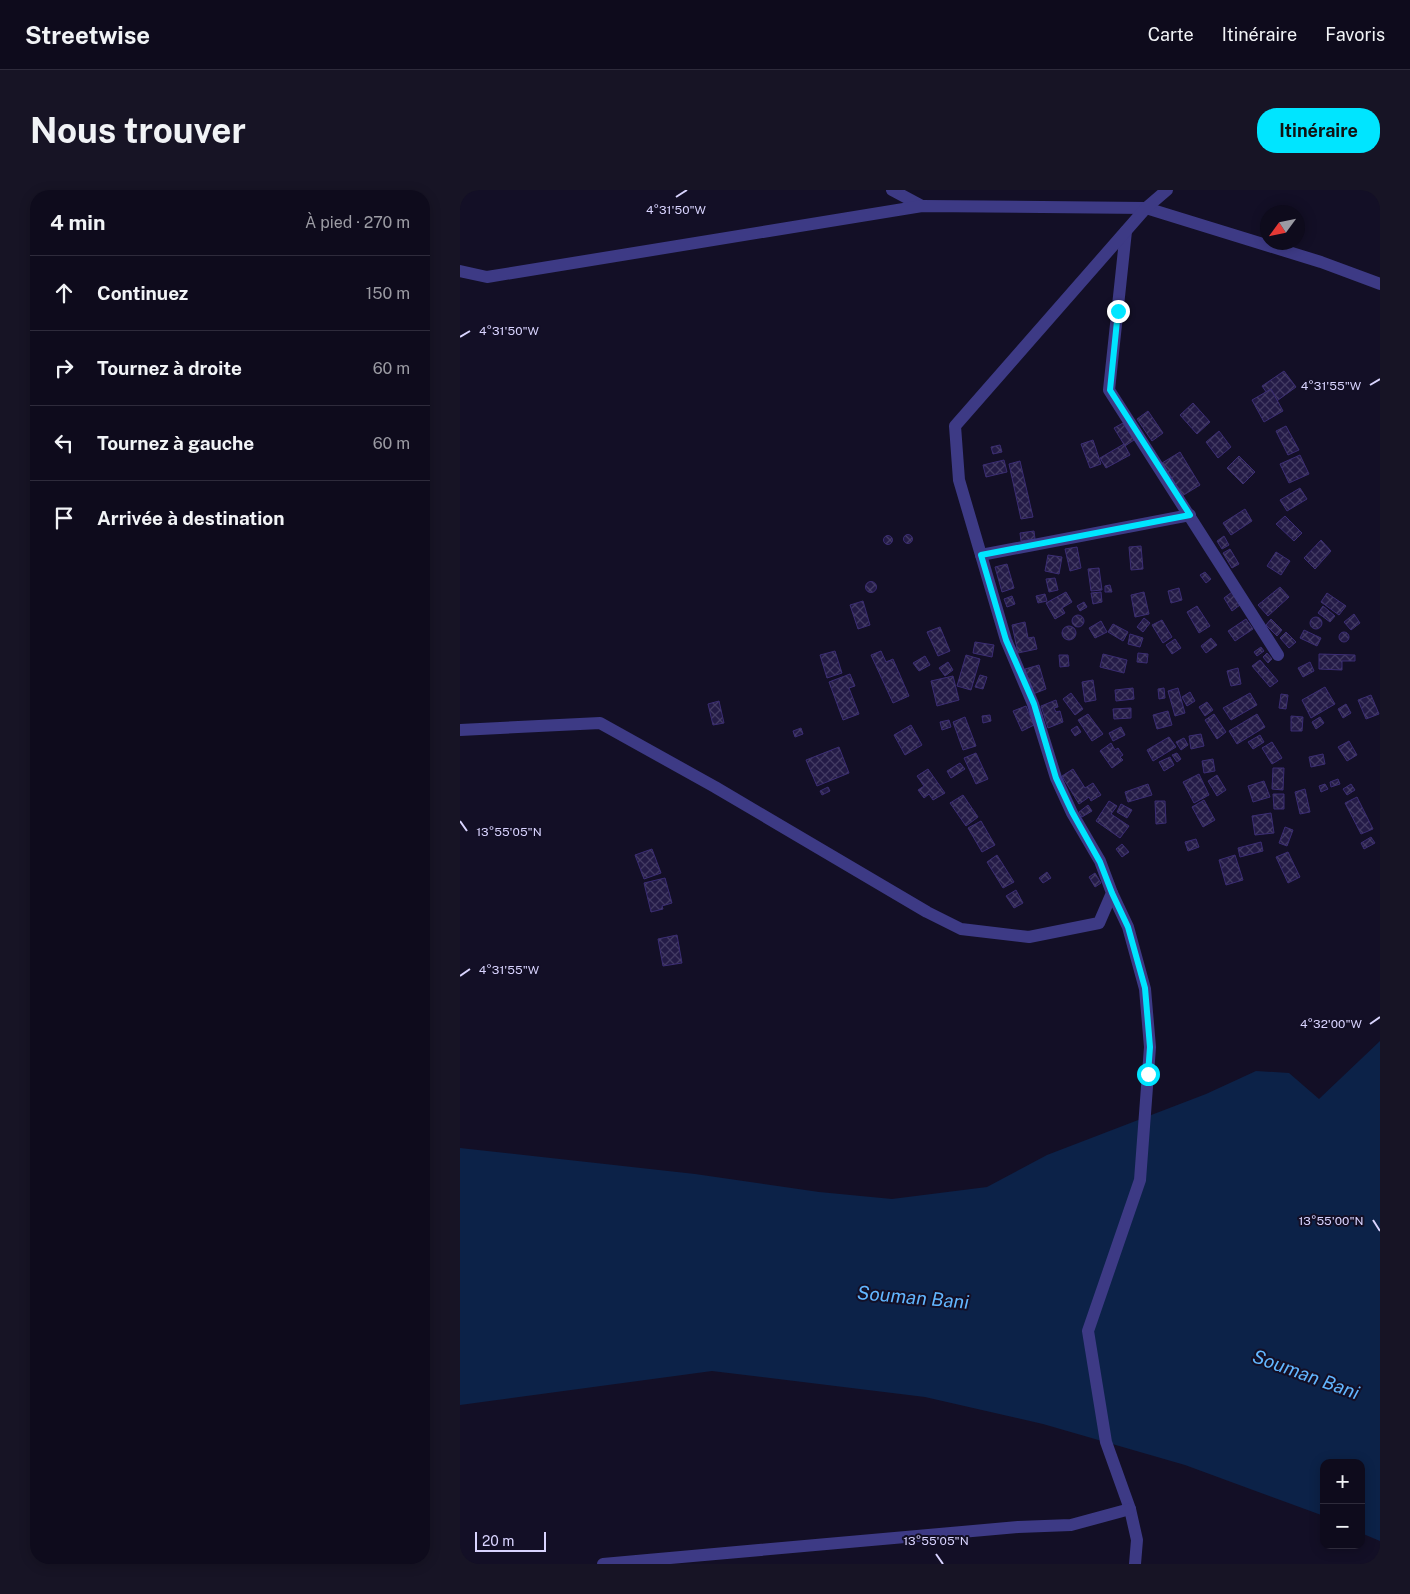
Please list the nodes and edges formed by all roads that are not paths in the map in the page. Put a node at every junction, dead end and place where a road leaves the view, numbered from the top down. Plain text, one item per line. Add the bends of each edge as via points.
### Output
1 (892, 190) edge
2 (1167, 190) edge
3 (922, 206) junction
4 (1146, 208) junction
5 (1126, 231) junction
6 (460, 271) edge
7 (1380, 284) edge
8 (1190, 515) junction
9 (981, 555) junction
10 (1278, 655) dead end
11 (460, 730) edge
12 (1112, 893) junction
13 (1130, 1509) junction
14 (603, 1564) edge
15 (1134, 1564) edge

1 - 3 street
2 - 4 street
3 - 4 street
3 - 6 street via 487,278
4 - 5 street
4 - 7 street via 1321,262
5 - 8 street via 1110,390
5 - 9 street via 955,426 959,480
8 - 9 street
8 - 10 street
9 - 12 street via 1006,640 1034,704 1056,778 1100,862
11 - 12 street via 600,723 927,912 962,929 1029,937 1099,923
12 - 13 street via 1128,927 1145,988 1150,1047 1140,1180 1088,1331 1106,1442
13 - 14 street via 1071,1525
13 - 15 street via 1136,1540

